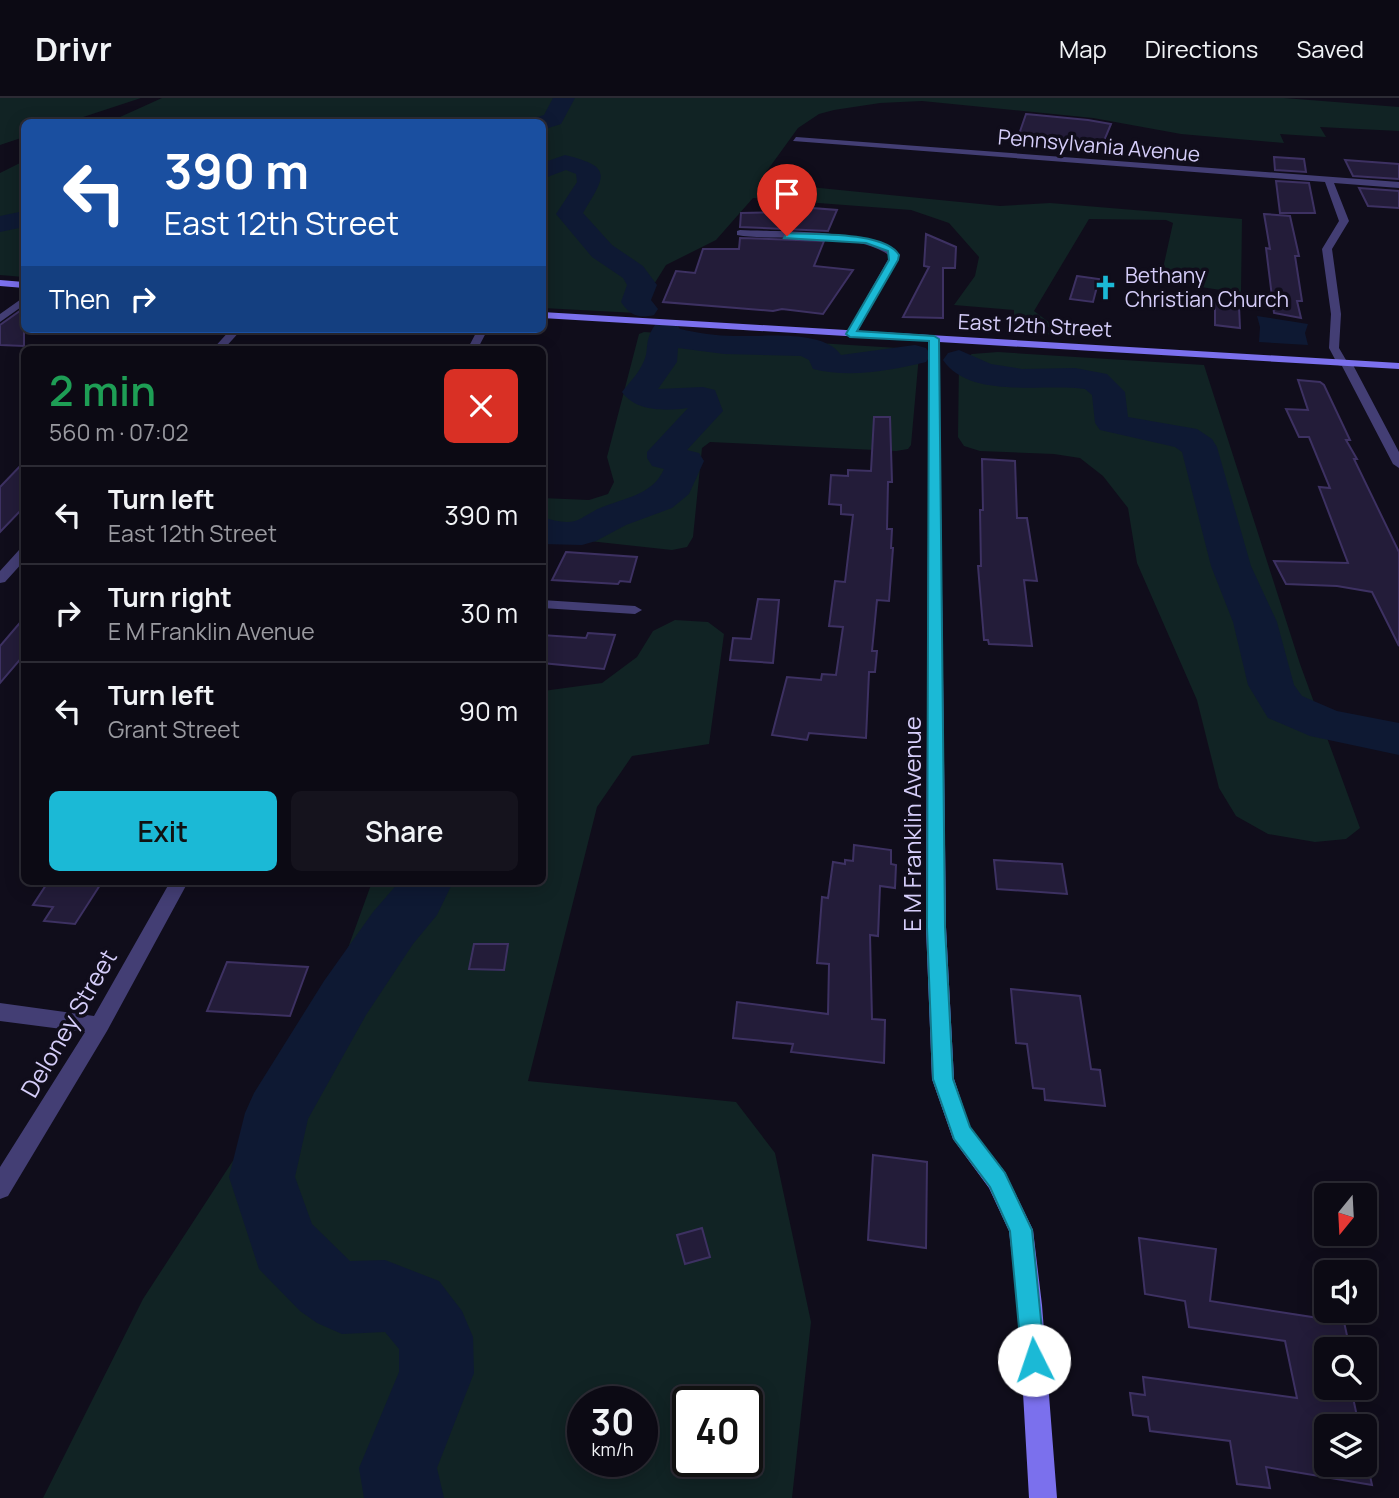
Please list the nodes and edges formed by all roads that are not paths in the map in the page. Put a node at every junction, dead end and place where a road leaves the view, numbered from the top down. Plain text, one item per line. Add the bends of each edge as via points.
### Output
1 (796, 139) dead end
2 (1329, 181) junction
3 (1399, 185) edge
4 (740, 233) dead end
5 (0, 283) edge
6 (21, 285) edge
7 (21, 302) edge
8 (546, 316) edge
9 (0, 319) edge
10 (233, 333) edge
11 (850, 334) junction
12 (934, 339) junction
13 (221, 346) edge
14 (1344, 363) junction
15 (1399, 366) edge
16 (1399, 464) edge
17 (21, 556) edge
18 (0, 579) edge
19 (546, 604) edge
20 (635, 610) dead end
21 (177, 885) edge
22 (0, 1012) edge
23 (100, 1025) junction
24 (0, 1188) edge
25 (1043, 1498) edge

1 - 2 street, Pennsylvania Avenue
2 - 3 street, Pennsylvania Avenue
2 - 14 street via 1344,221 1327,249 1336,313 1334,348
4 - 11 street via 867,241 894,253
5 - 6 street
7 - 9 street
8 - 11 street, East 12th Street
10 - 13 street
11 - 12 street, East 12th Street
12 - 14 street, East 12th Street
12 - 25 street, E M Franklin Avenue via 936,927 943,1079 961,1132 997,1180 1021,1230
14 - 15 street, East 12th Street
14 - 16 street
17 - 18 street
19 - 20 street
21 - 23 street, Deloney Street
22 - 23 street
23 - 24 street, Deloney Street

